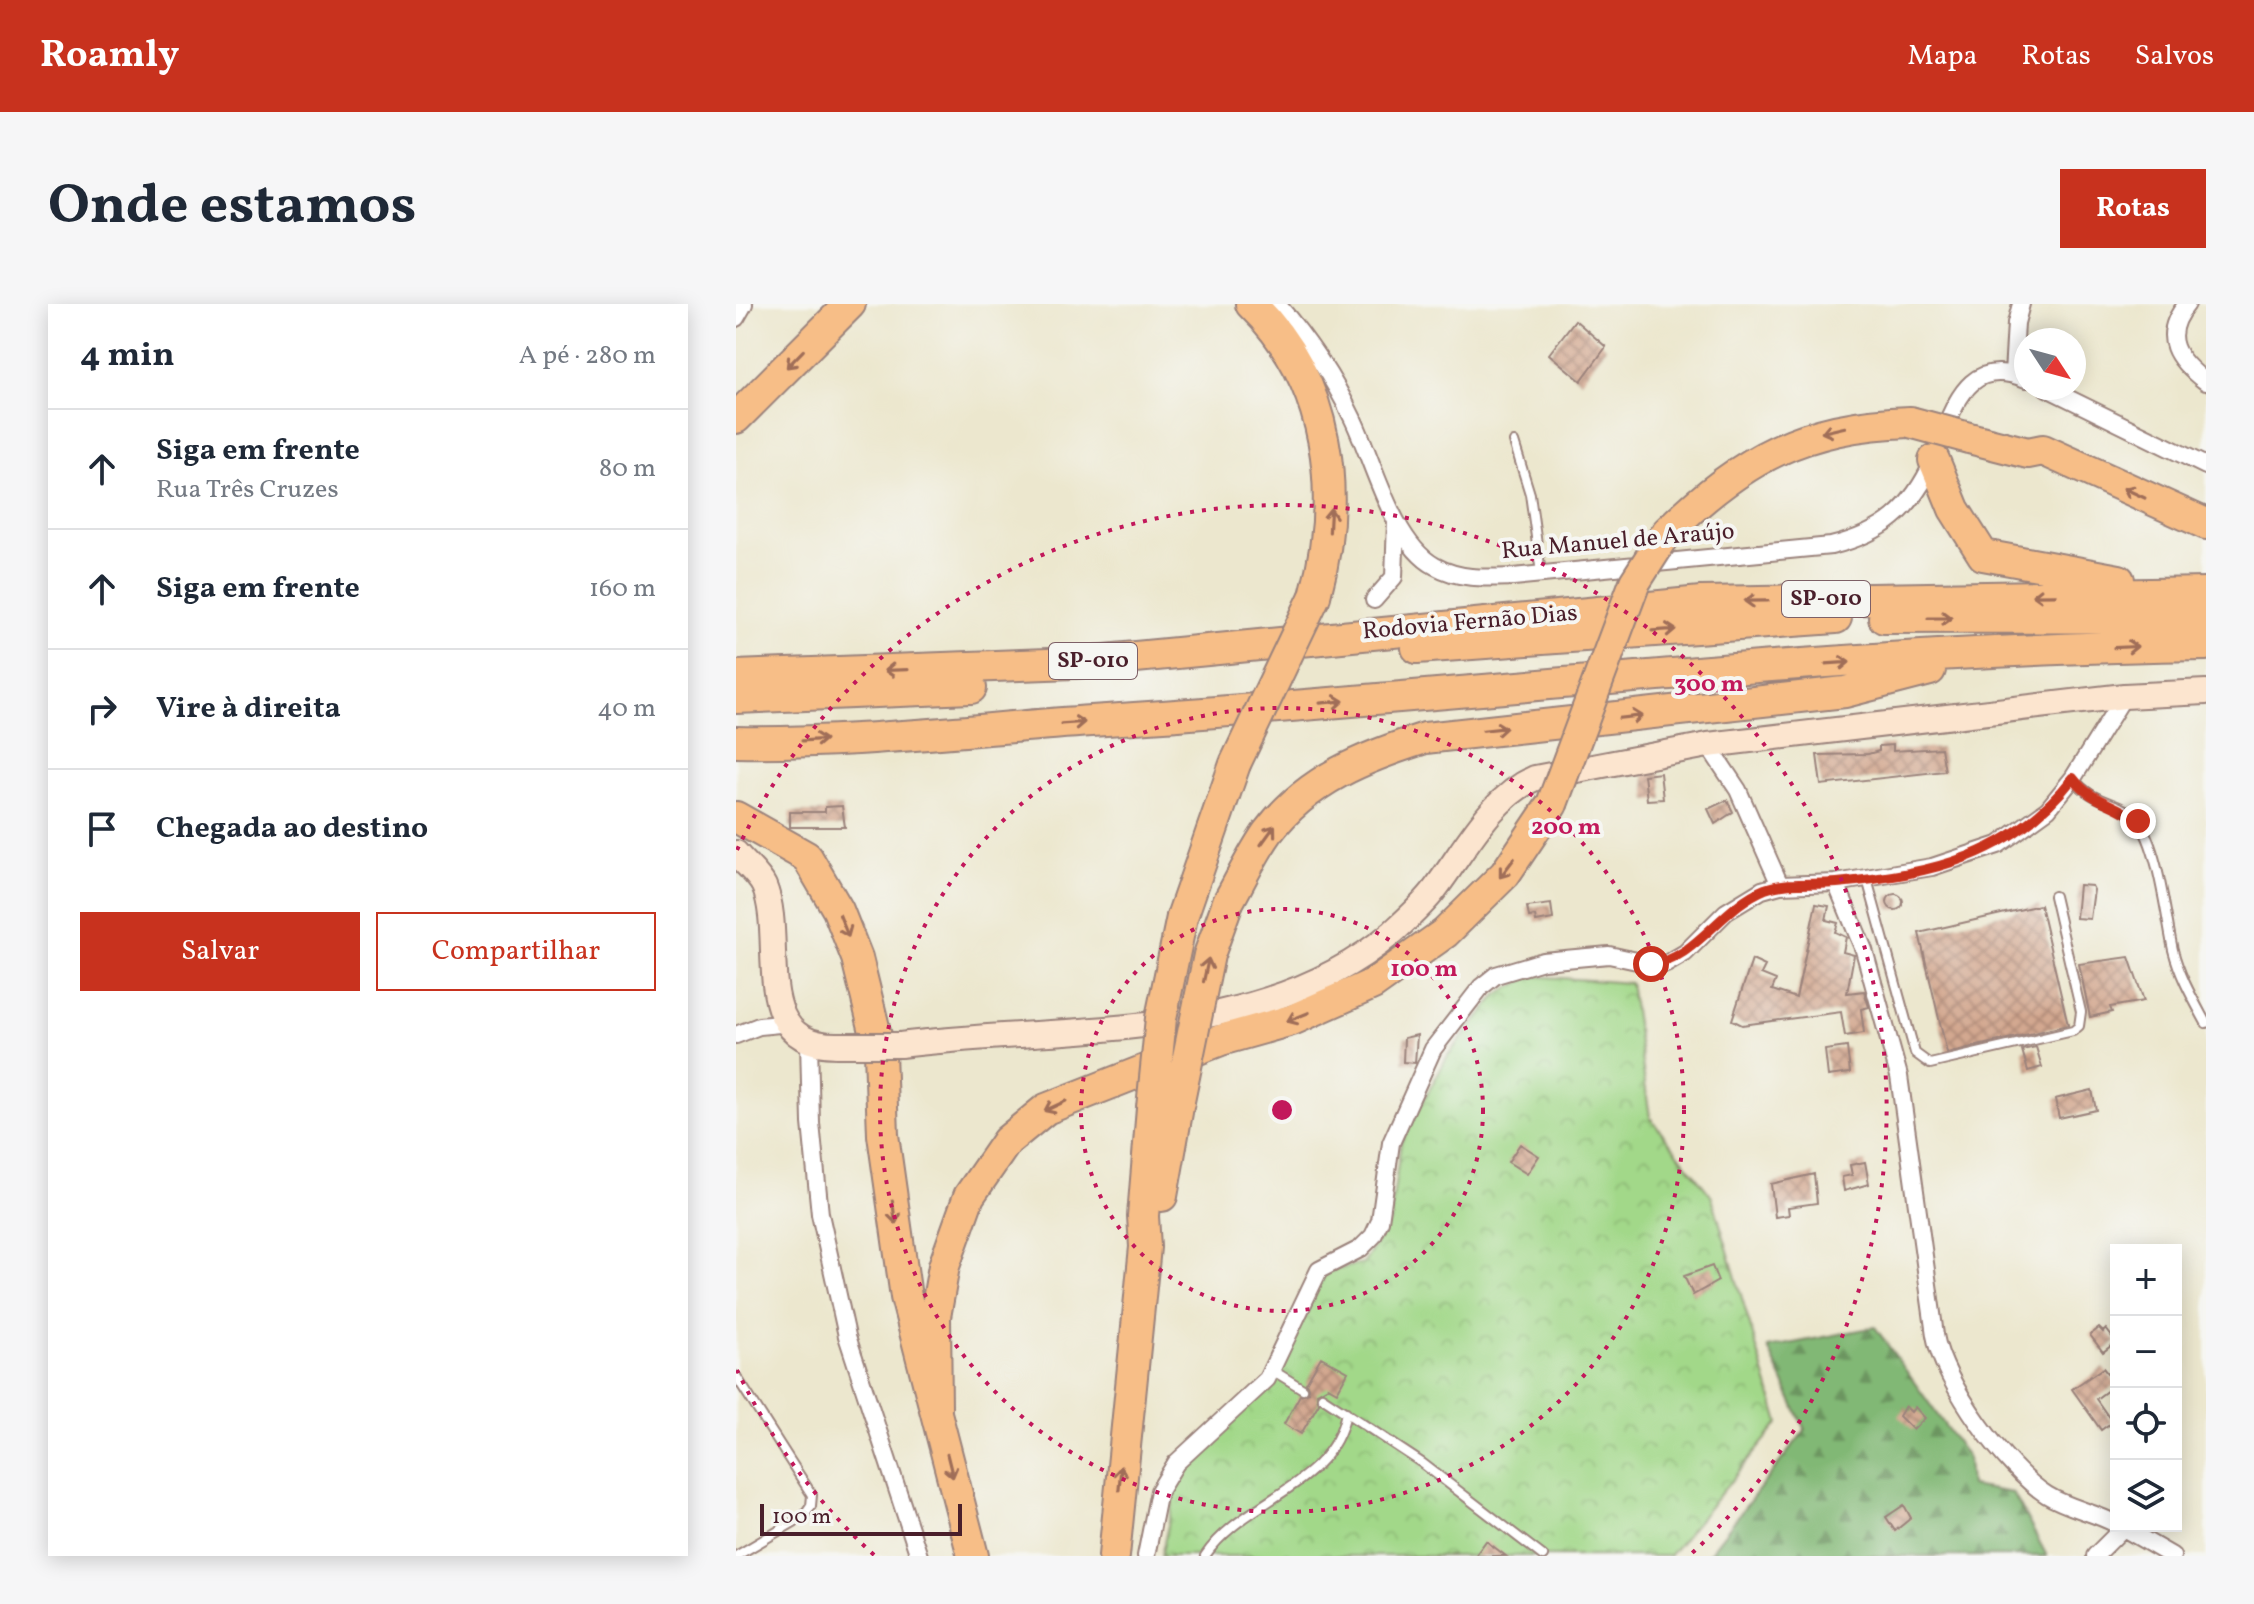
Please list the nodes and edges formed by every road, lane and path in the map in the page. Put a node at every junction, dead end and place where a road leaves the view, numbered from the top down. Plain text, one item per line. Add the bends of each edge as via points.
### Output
1 (744, 304) edge
2 (850, 304) edge
3 (1251, 304) edge
4 (1277, 304) edge
5 (2021, 304) edge
6 (2187, 304) edge
7 (736, 318) edge
8 (2016, 328) edge
9 (2014, 377) edge
10 (2206, 382) edge
11 (2071, 400) edge
12 (736, 418) edge
13 (1514, 442) dead end
14 (1934, 460) junction
15 (2206, 466) edge
16 (1396, 519) junction
17 (2206, 524) edge
18 (1541, 573) junction
19 (1374, 600) dead end
20 (2201, 601) edge
21 (2206, 645) edge
22 (1965, 654) junction
23 (736, 676) edge
24 (2206, 692) edge
25 (2124, 696) junction
26 (736, 698) edge
27 (736, 742) edge
28 (1708, 745) junction
29 (2073, 778) junction
30 (736, 817) edge
31 (736, 853) edge
32 (1867, 879) junction
33 (1836, 883) junction
34 (1780, 885) junction
35 (2054, 896) dead end
36 (790, 1023) junction
37 (2206, 1023) edge
38 (736, 1035) edge
39 (809, 1042) junction
40 (1166, 1104) junction
41 (1272, 1370) junction
42 (736, 1376) edge
43 (739, 1387) edge
44 (1303, 1389) dead end
45 (1322, 1397) dead end
46 (936, 1409) junction
47 (1346, 1412) junction
48 (2110, 1522) edge
49 (2114, 1532) edge
50 (2130, 1532) edge
51 (736, 1556) edge
52 (919, 1556) edge
53 (973, 1556) edge
54 (1114, 1556) edge
55 (1146, 1556) edge
56 (1205, 1556) edge
57 (1543, 1556) edge
58 (2095, 1556) edge
59 (2172, 1556) edge

1 - 7 street
2 -> 12 highway
40 -> 3 highway, bridge via 1161,1018 1182,917 1235,764 1315,596 1330,525 1327,449 1311,397 1292,356
4 - 16 street, Rua Manuel de Araújo via 1314,347 1352,417
5 - 8 street
6 - 10 street via 2172,336 2183,365
9 - 14 street, Rua Manuel de Araújo via 1986,376 1961,391
11 - 15 street
13 - 18 lane via 1530,494
14 - 18 street, Rua Manuel de Araújo via 1920,492 1861,539
14 - 20 highway via 1954,509 1983,555
16 - 18 street, Rua Manuel de Araújo via 1433,566 1472,579
16 - 19 street via 1394,577
17 -> 46 highway, bridge via 2043,450 2028,453 1910,422 1817,433 1704,495 1667,532 1635,582 1552,804 1505,874 1445,933 1373,984 1292,1020 1221,1040 1046,1109 1007,1141 969,1196 944,1266 935,1317
20 -> 23 highway, Rodovia Fernão Dias / SP-010 via 1701,602 1074,663
26 -> 20 highway, Rodovia Fernão Dias / SP-010 via 1072,683 1447,645 1837,618
22 -> 21 highway
27 -> 22 highway via 1174,716 1565,681
40 -> 22 highway, bridge via 1228,902 1269,831 1328,775 1425,738 1845,692 1929,670
24 - 25 street
25 - 28 street
25 - 29 street
28 - 34 street via 1738,790
28 - 39 street, bridge via 1535,778 1519,786 1496,806 1433,893 1391,934 1325,976 1246,1009 1083,1031 900,1045
29 - 32 street via 2048,809 1998,845 1932,867
29 - 37 lane via 2086,794 2122,808 2138,821 2179,971
30 -> 46 highway via 807,857 838,910 857,958 880,1052 883,1135 906,1297
31 - 36 street via 764,886 776,995
32 - 33 street
32 - 35 lane via 1915,1053 1930,1064 2079,1026 2081,1012
33 - 34 street
33 - 48 street via 1864,950 1899,1076 1935,1335 1947,1373 1970,1412 2028,1481
34 - 41 street via 1726,912 1685,953 1666,964 1600,955 1543,961 1496,975 1481,987 1433,1049 1391,1143 1380,1221 1373,1236 1360,1249 1319,1270
36 - 38 street
36 - 39 street
39 - 52 street via 820,1214 847,1336
54 -> 40 highway via 1145,1247 1143,1216
41 - 44 lane
41 - 55 street via 1176,1463 1159,1491
42 - 43 lane
43 - 51 lane via 812,1495 804,1516
45 - 47 lane
46 -> 53 highway
47 - 56 lane via 1343,1429 1320,1464 1225,1531
47 - 57 lane
49 - 58 street
50 - 59 street

